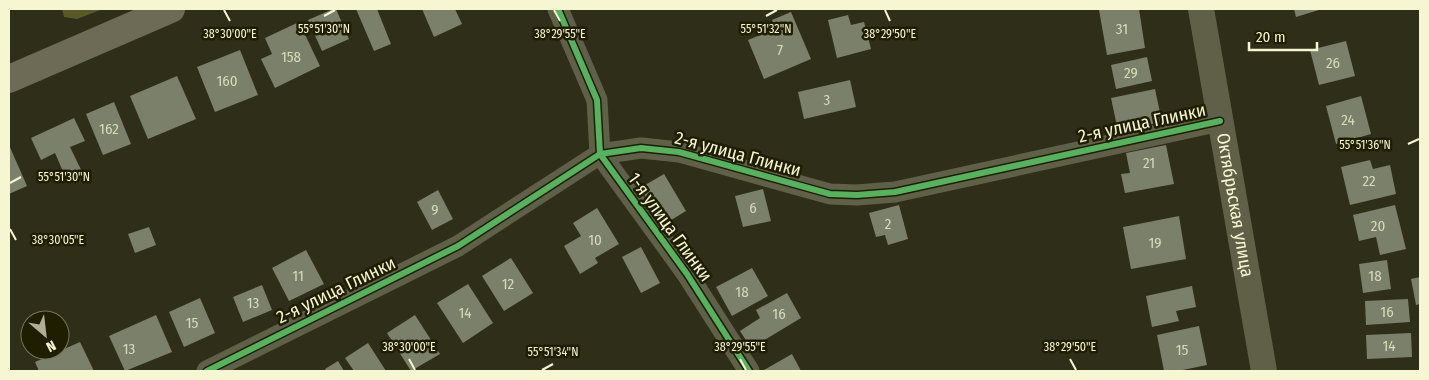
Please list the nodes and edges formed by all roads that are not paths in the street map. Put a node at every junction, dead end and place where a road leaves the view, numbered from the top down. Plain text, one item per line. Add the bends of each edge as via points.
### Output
1 (171, 9) edge
2 (558, 9) edge
3 (1201, 9) edge
4 (9, 79) edge
5 (1220, 121) junction
6 (600, 154) junction
7 (207, 371) edge
8 (750, 371) edge
9 (1264, 371) edge

1 - 4 main road
2 - 6 street via 597,100
3 - 5 street, Октябрьская улица
5 - 6 street, 2-я улица Глинки via 895,192 857,195 830,194 680,152 642,148
5 - 9 street, Октябрьская улица
6 - 7 street, 2-я улица Глинки via 458,246
6 - 8 street, 1-я улица Глинки via 687,274

